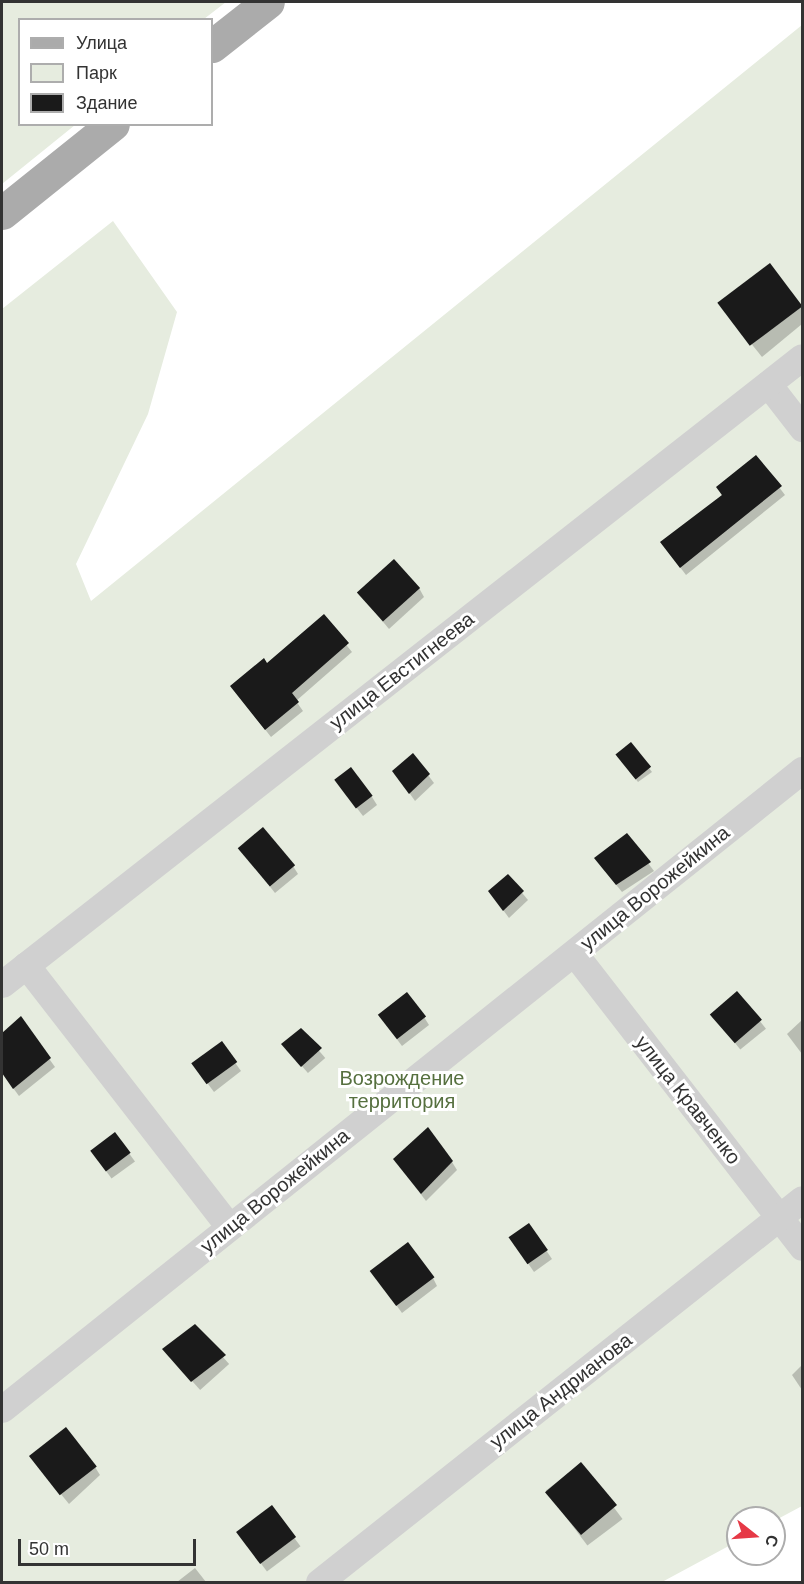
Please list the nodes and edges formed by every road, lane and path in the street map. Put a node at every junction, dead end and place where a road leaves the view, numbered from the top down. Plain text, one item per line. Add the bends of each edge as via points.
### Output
1 (268, 2) edge
2 (213, 45) edge
3 (111, 126) edge
4 (2, 213) edge
5 (802, 357) edge
6 (768, 384) junction
7 (802, 428) edge
8 (802, 771) edge
9 (574, 953) junction
10 (26, 965) junction
11 (2, 984) edge
12 (802, 1199) edge
13 (779, 1217) junction
14 (229, 1227) junction
15 (802, 1247) edge
16 (2, 1409) edge
17 (319, 1582) edge

1 - 2 main road
3 - 4 main road
5 - 6 street, улица Евстигнеева
6 - 7 street
6 - 10 street, улица Евстигнеева
8 - 9 street, улица Ворожейкина
9 - 13 street, улица Кравченко
9 - 14 street, улица Ворожейкина
10 - 11 street, улица Евстигнеева
10 - 14 street
12 - 13 street, улица Андрианова
13 - 15 street, улица Кравченко
13 - 17 street, улица Андрианова
14 - 16 street, улица Ворожейкина

